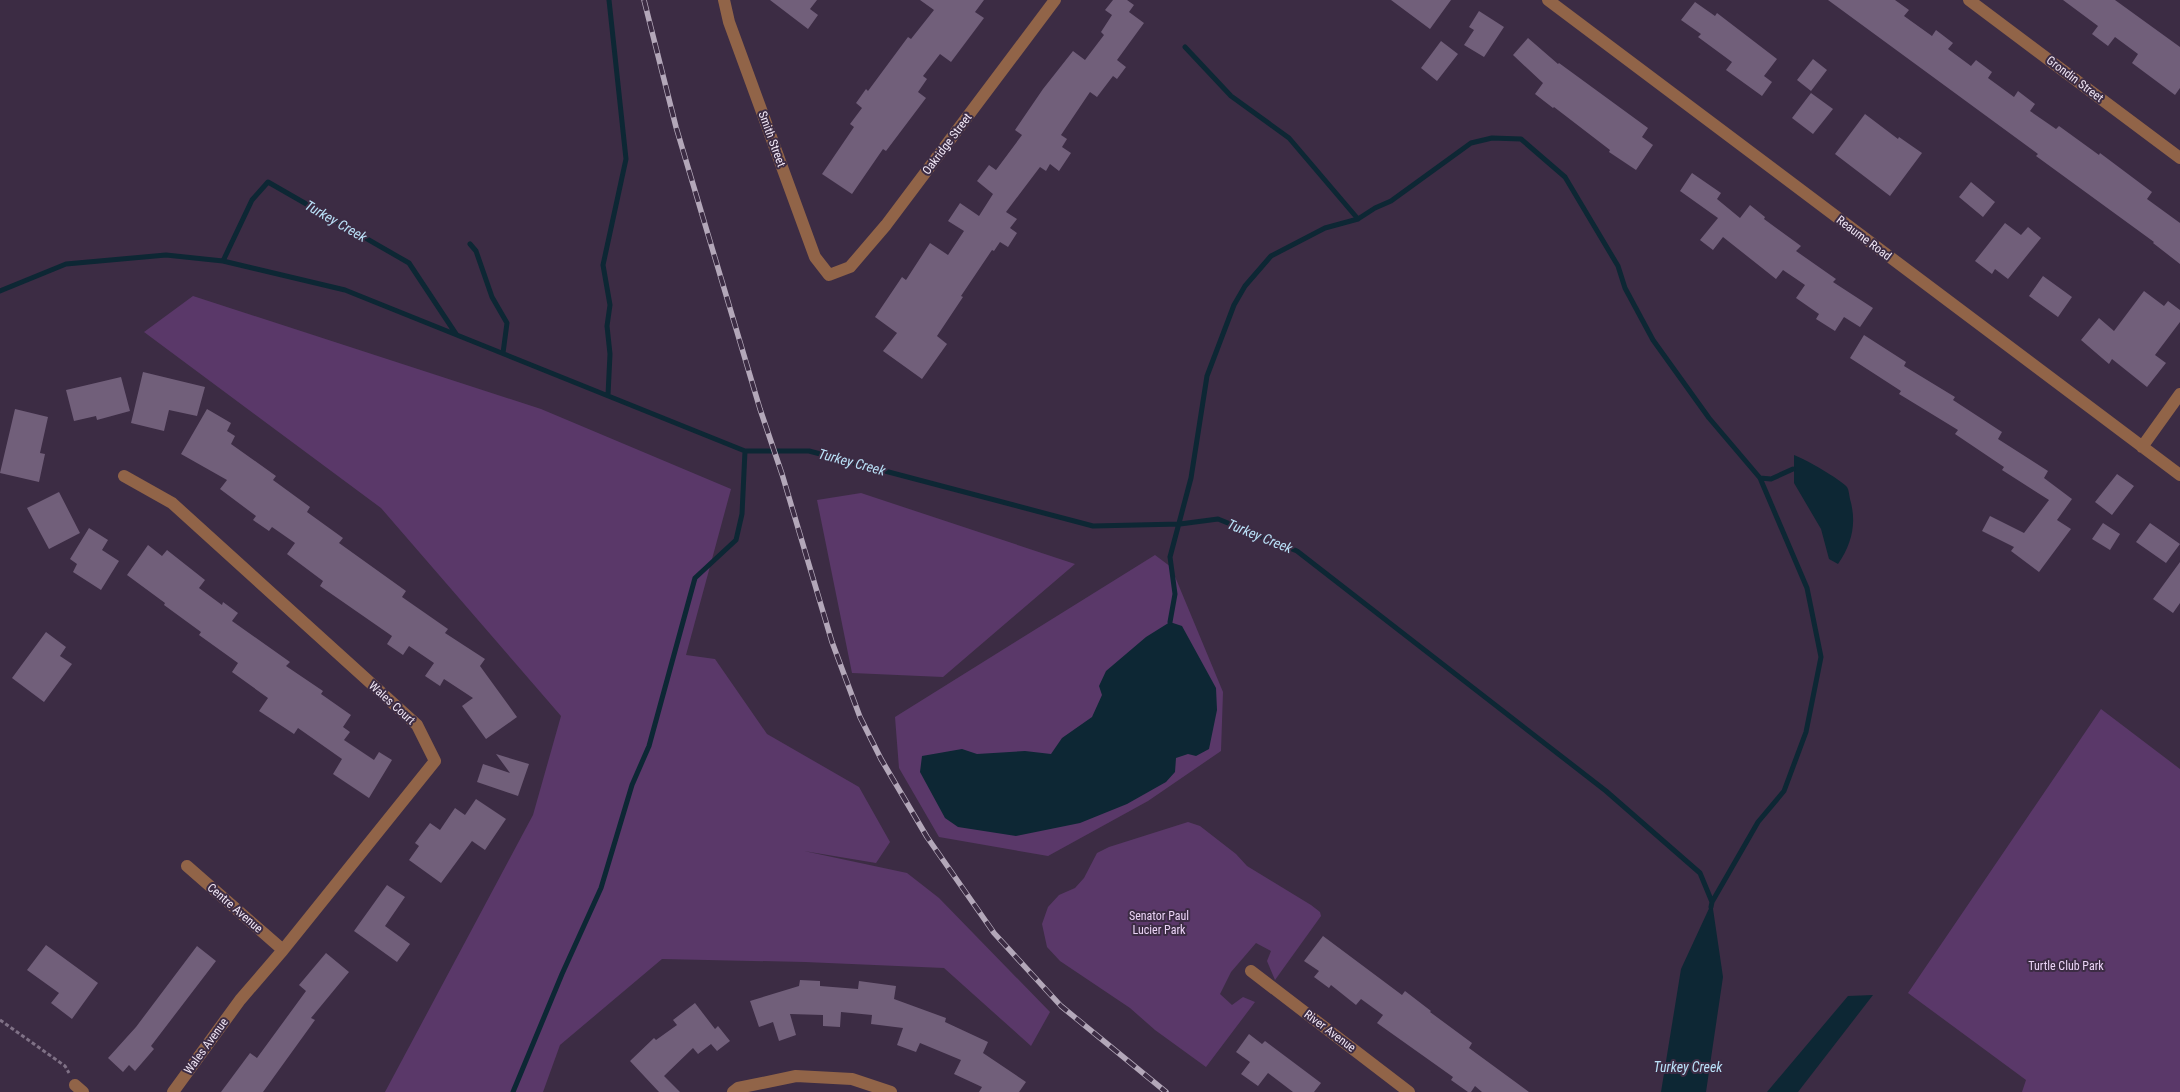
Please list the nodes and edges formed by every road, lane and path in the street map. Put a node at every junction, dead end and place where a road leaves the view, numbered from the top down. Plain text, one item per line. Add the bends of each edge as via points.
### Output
1 (724, 0) edge
2 (1055, 0) edge
3 (1548, 0) edge
4 (1969, 0) edge
5 (2180, 158) edge
6 (829, 275) joint
7 (2180, 394) edge
8 (2142, 447) junction
9 (2180, 475) edge
10 (124, 476) dead end
11 (187, 866) dead end
12 (283, 950) junction
13 (1251, 971) dead end
14 (240, 1000) joint
15 (0, 1020) edge
16 (79, 1089) edge
17 (173, 1092) edge
18 (733, 1092) edge
19 (891, 1092) edge
20 (1409, 1092) edge

1 - 6 street, Smith Street via 729,22 815,257
2 - 6 street, Oakridge Street via 886,225 850,267
3 - 8 street, Reaume Road
4 - 5 street, Grondin Street
7 - 8 street
8 - 9 street, Reaume Road
10 - 12 street, Wales Court via 172,503 417,725 435,762
11 - 12 street, Centre Avenue
12 - 14 street, Wales Court
13 - 20 street, River Avenue
14 - 17 street, Wales Avenue
15 - 16 path via 65,1066
18 - 19 street via 738,1088 796,1076 852,1079

